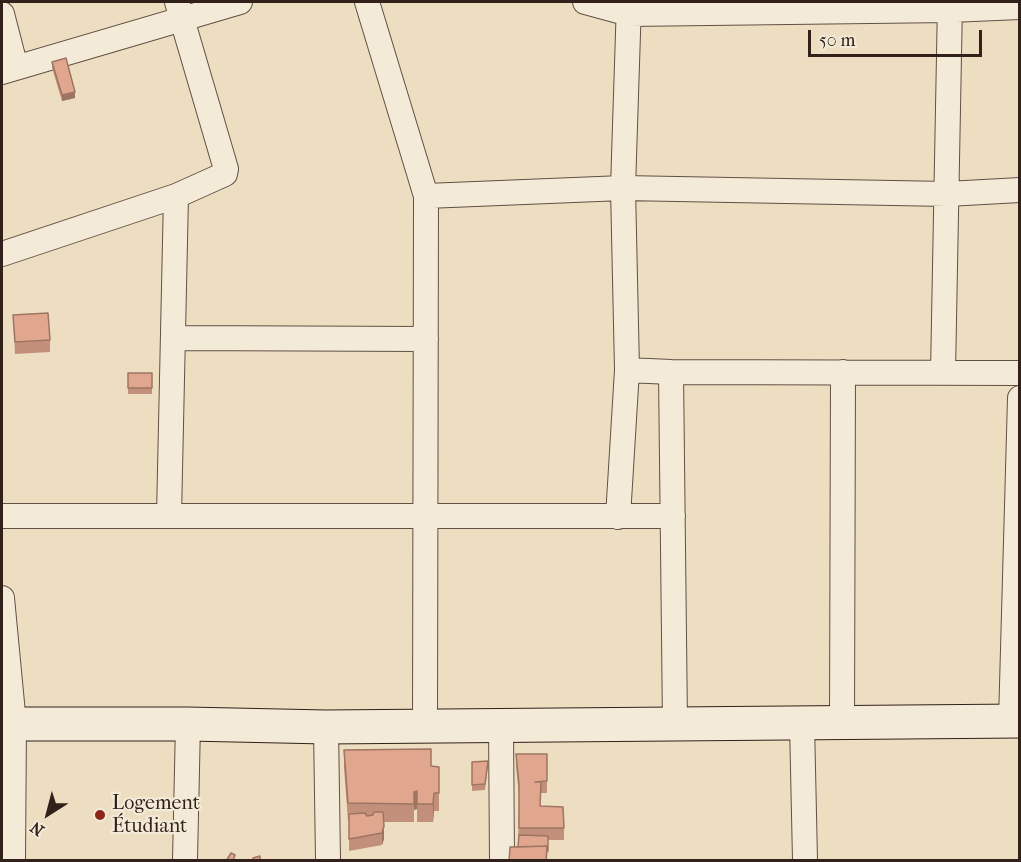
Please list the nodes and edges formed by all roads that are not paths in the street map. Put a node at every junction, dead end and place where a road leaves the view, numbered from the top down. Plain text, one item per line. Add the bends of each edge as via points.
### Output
1 (240, 2) edge
2 (367, 2) edge
3 (585, 2) edge
4 (950, 6) edge
5 (1020, 7) edge
6 (629, 8) edge
7 (179, 10) edge
8 (2, 14) edge
9 (9, 70) edge
10 (623, 188) junction
11 (1020, 190) edge
12 (947, 194) junction
13 (177, 196) junction
14 (426, 196) junction
15 (2, 254) edge
16 (174, 338) junction
17 (426, 339) junction
18 (627, 370) junction
19 (671, 372) junction
20 (843, 372) junction
21 (944, 373) junction
22 (1020, 373) edge
23 (1020, 398) edge
24 (1018, 506) edge
25 (2, 516) edge
26 (168, 516) junction
27 (426, 516) junction
28 (673, 516) junction
29 (618, 518) junction
30 (2, 598) edge
31 (1015, 721) edge
32 (842, 722) junction
33 (802, 723) junction
34 (8, 724) edge
35 (188, 724) junction
36 (675, 724) junction
37 (501, 725) junction
38 (425, 726) junction
39 (326, 727) junction
40 (13, 861) edge
41 (185, 861) edge
42 (328, 861) edge
43 (502, 861) edge
44 (805, 861) edge

1 - 7 street
2 - 14 street
3 - 6 street
4 - 5 street
4 - 6 street
4 - 12 street
6 - 10 street
7 - 9 street
7 - 13 street via 226,169 221,177
8 - 9 street
10 - 12 street
10 - 14 street
10 - 18 street
11 - 12 street
12 - 21 street
13 - 15 street
13 - 16 street
14 - 17 street
16 - 17 street
16 - 26 street
17 - 27 street
18 - 19 street
18 - 29 street
19 - 20 street
19 - 28 street
20 - 21 street
20 - 32 street
21 - 22 street
23 - 24 street
24 - 31 street
25 - 26 street
26 - 27 street
27 - 29 street
27 - 38 street
28 - 29 street
28 - 36 street
30 - 34 street
31 - 32 main road
32 - 33 main road
33 - 36 main road
33 - 44 street
34 - 35 main road
34 - 40 street
35 - 39 main road
35 - 41 street
36 - 37 main road
37 - 38 main road
37 - 43 street
38 - 39 main road
39 - 42 street

